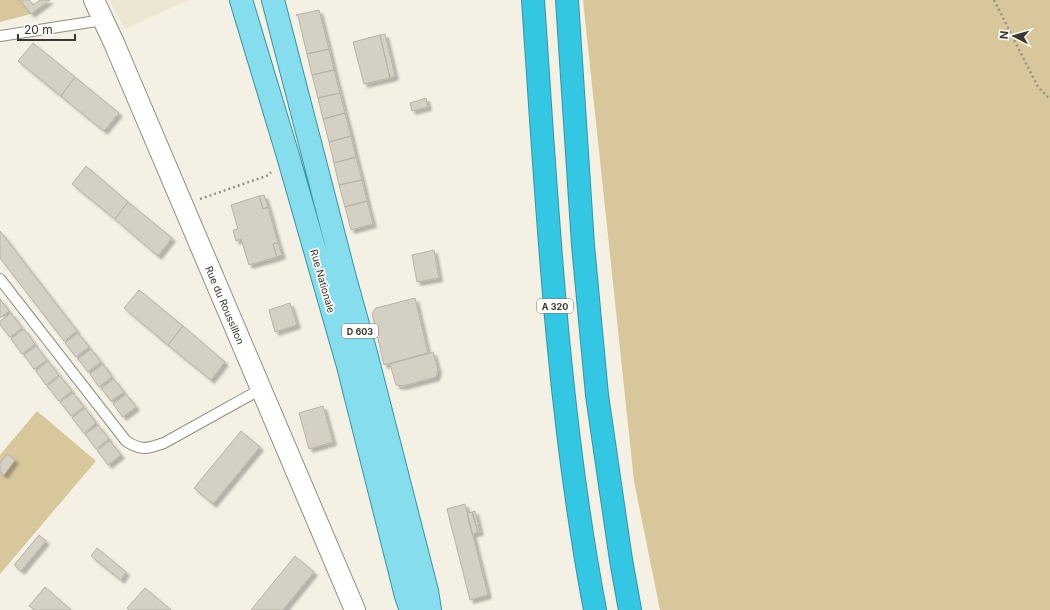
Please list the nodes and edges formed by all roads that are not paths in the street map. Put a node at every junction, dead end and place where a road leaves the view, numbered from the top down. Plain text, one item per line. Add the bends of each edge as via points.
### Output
1 (94, 0) edge
2 (241, 0) edge
3 (273, 0) edge
4 (533, 0) edge
5 (566, 0) edge
6 (103, 20) junction
7 (0, 36) edge
8 (0, 279) edge
9 (261, 389) junction
10 (355, 610) edge
11 (411, 610) edge
12 (430, 610) edge
13 (595, 610) edge
14 (630, 610) edge

1 - 6 street, Rue du Roussillon
2 - 11 main road, Rue Nationale / D 603 via 348,366
3 - 12 main road, D 603 via 368,361
4 - 13 highway, A 320 via 550,245 564,396
5 - 14 highway via 583,245 597,395
6 - 7 lane
6 - 9 street, Rue du Roussillon
8 - 9 lane via 126,441 135,447 149,449 164,443
9 - 10 street, Rue du Roussillon

